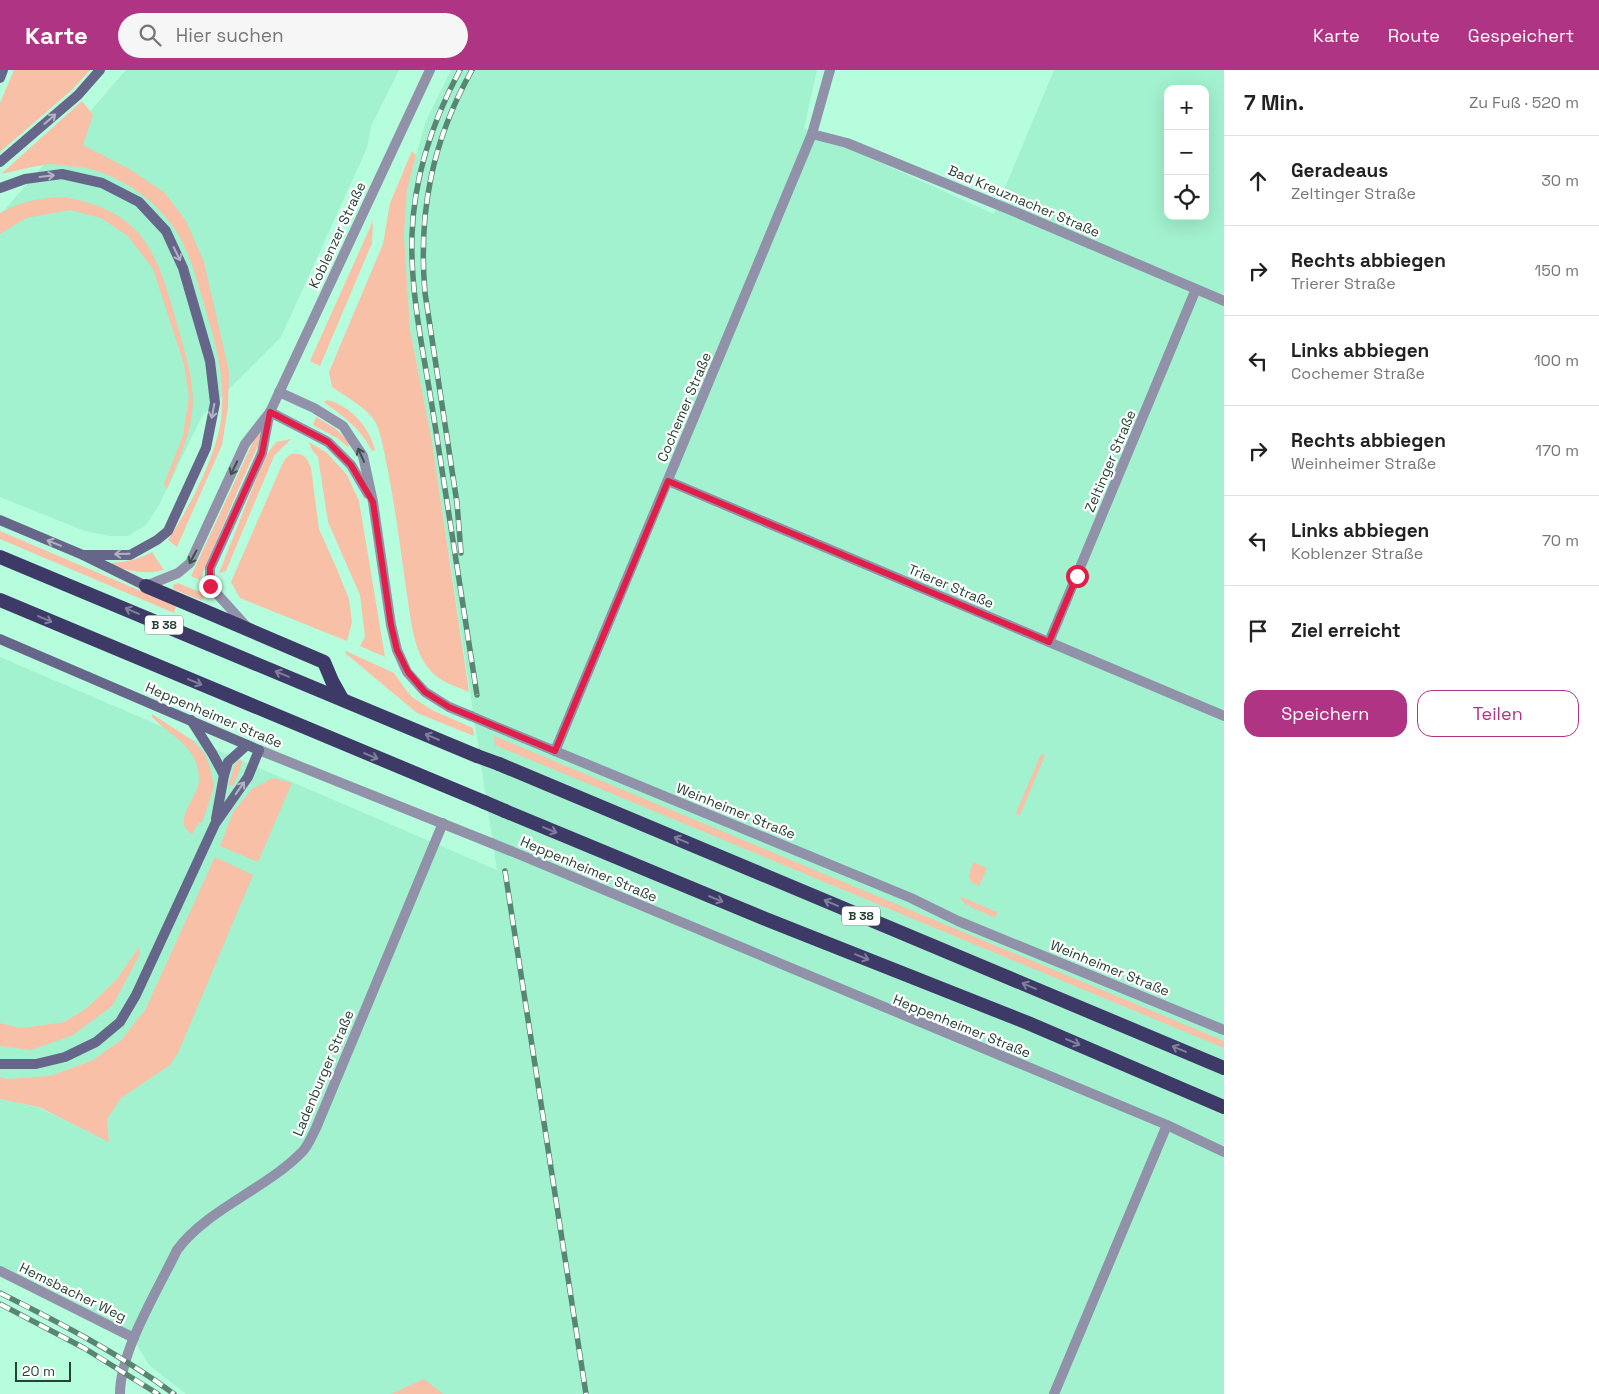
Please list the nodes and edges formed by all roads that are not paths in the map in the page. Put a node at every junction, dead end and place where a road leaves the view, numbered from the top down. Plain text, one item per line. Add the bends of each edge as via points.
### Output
1 (3, 70) edge
2 (100, 70) edge
3 (430, 70) edge
4 (830, 70) edge
5 (0, 78) edge
6 (812, 134) junction
7 (0, 162) edge
8 (0, 188) edge
9 (1196, 289) junction
10 (1224, 301) edge
11 (279, 392) junction
12 (270, 412) junction
13 (668, 481) junction
14 (373, 502) junction
15 (0, 520) edge
16 (83, 554) junction
17 (0, 557) edge
18 (146, 586) junction
19 (0, 600) edge
20 (252, 632) junction
21 (0, 639) edge
22 (1049, 642) junction
23 (329, 687) junction
24 (1224, 716) edge
25 (190, 719) junction
26 (247, 745) junction
27 (259, 750) junction
28 (555, 751) junction
29 (224, 775) junction
30 (215, 824) junction
31 (443, 824) junction
32 (1224, 1030) edge
33 (0, 1064) edge
34 (1224, 1068) edge
35 (1224, 1108) edge
36 (1167, 1125) junction
37 (1224, 1152) edge
38 (0, 1271) edge
39 (134, 1338) junction
40 (121, 1393) edge
41 (1054, 1394) edge

1 - 5 main road
7 -> 2 main road via 78,95
3 - 11 street, Koblenzer Straße
4 - 6 street, Cochemer Straße
6 - 9 street, Bad Kreuznacher Straße via 847,143
6 - 13 street, Cochemer Straße
8 -> 16 main road via 25,179 62,174 102,183 139,202 166,232 184,268 210,361 215,403 206,448 168,531 130,555
9 - 10 street, Bad Kreuznacher Straße
9 - 22 street, Zeltinger Straße
11 - 12 street, Koblenzer Straße
14 -> 11 street, Weinheimer Straße via 363,456 343,426
12 - 14 street, Weinheimer Straße via 328,442 351,465
12 -> 18 street, Koblenzer Straße via 245,444 190,563 178,573
12 - 20 street, Koblenzer Straße via 262,453 210,568 210,586
13 - 22 street, Trierer Straße
13 - 28 street, Cochemer Straße
14 - 28 street, Weinheimer Straße, bridge via 391,625 397,650 408,672 425,692 449,707
16 -> 15 main road
16 - 18 main road
23 -> 17 highway, B 38
18 - 20 highway
19 -> 35 highway, bridge via 768,920 1028,1023
20 - 23 highway via 324,662
21 - 25 main road, Heppenheimer Straße
22 - 24 street, Trierer Straße
34 -> 23 highway, B 38, bridge via 342,699
25 - 26 main road, Heppenheimer Straße
25 - 29 main road
26 - 27 main road, Heppenheimer Straße
26 - 29 main road via 228,762
30 -> 27 main road via 248,777
27 - 31 street, Heppenheimer Straße
28 - 32 street, Weinheimer Straße
29 - 30 main road
30 - 33 main road via 136,995 120,1022 96,1042 65,1057 36,1064
31 - 36 street, Heppenheimer Straße, bridge
31 - 39 street, Ladenburger Straße via 304,1151 280,1172 186,1238
36 - 37 street, Heppenheimer Straße
36 - 41 street
38 - 39 street, Hemsbacher Weg
39 - 40 street, Ladenburger Straße via 124,1366

